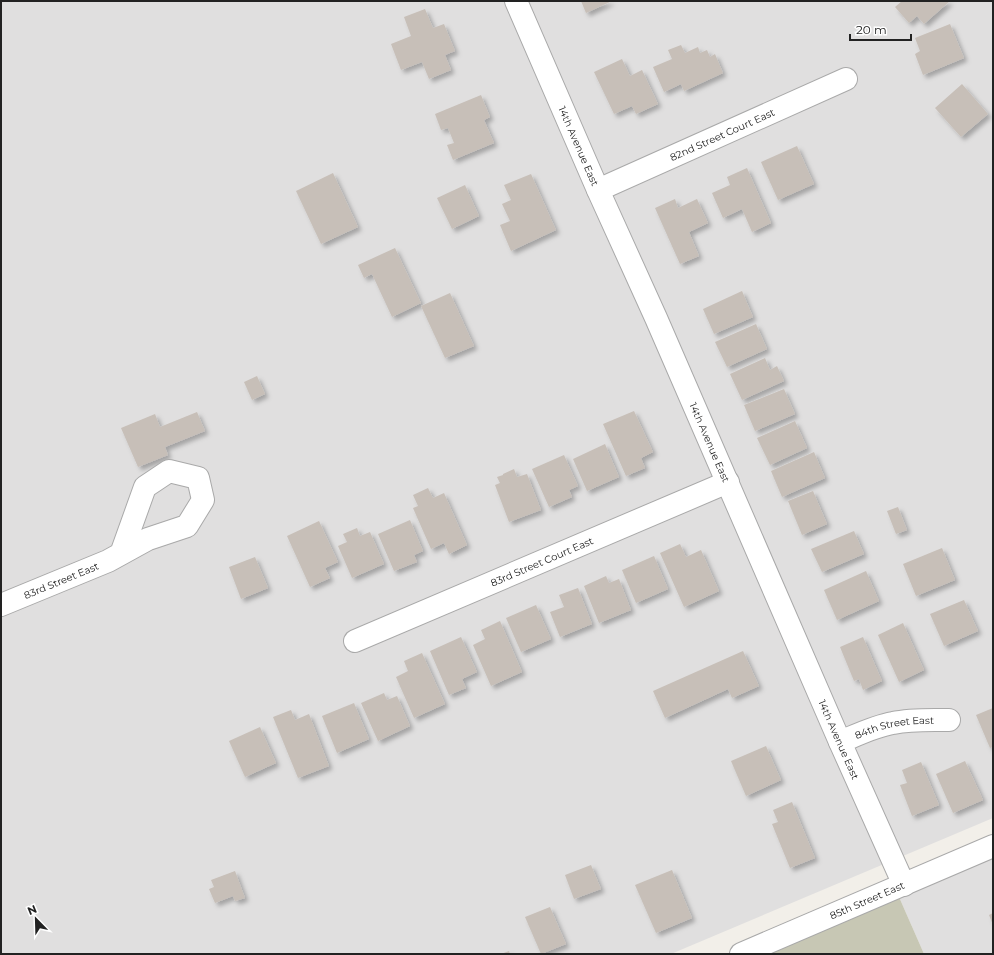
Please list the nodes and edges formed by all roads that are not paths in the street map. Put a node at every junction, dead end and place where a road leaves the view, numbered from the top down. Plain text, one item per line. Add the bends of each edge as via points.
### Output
1 (516, 1) edge
2 (846, 79) dead end
3 (598, 190) junction
4 (728, 482) junction
5 (121, 554) dead end
6 (1, 605) edge
7 (355, 641) dead end
8 (949, 720) dead end
9 (840, 742) junction
10 (993, 846) edge
11 (904, 884) junction
12 (740, 954) edge

1 - 3 street, 14th Avenue East
2 - 3 street, 82nd Street Court East
3 - 4 street, 14th Avenue East
4 - 7 street, 83rd Street Court East
4 - 9 street, 14th Avenue East
5 - 6 street, 83rd Street East
8 - 9 street, 84th Street East via 893,722
9 - 11 street, 14th Avenue East
10 - 11 street, 85th Street East
11 - 12 street, 85th Street East

